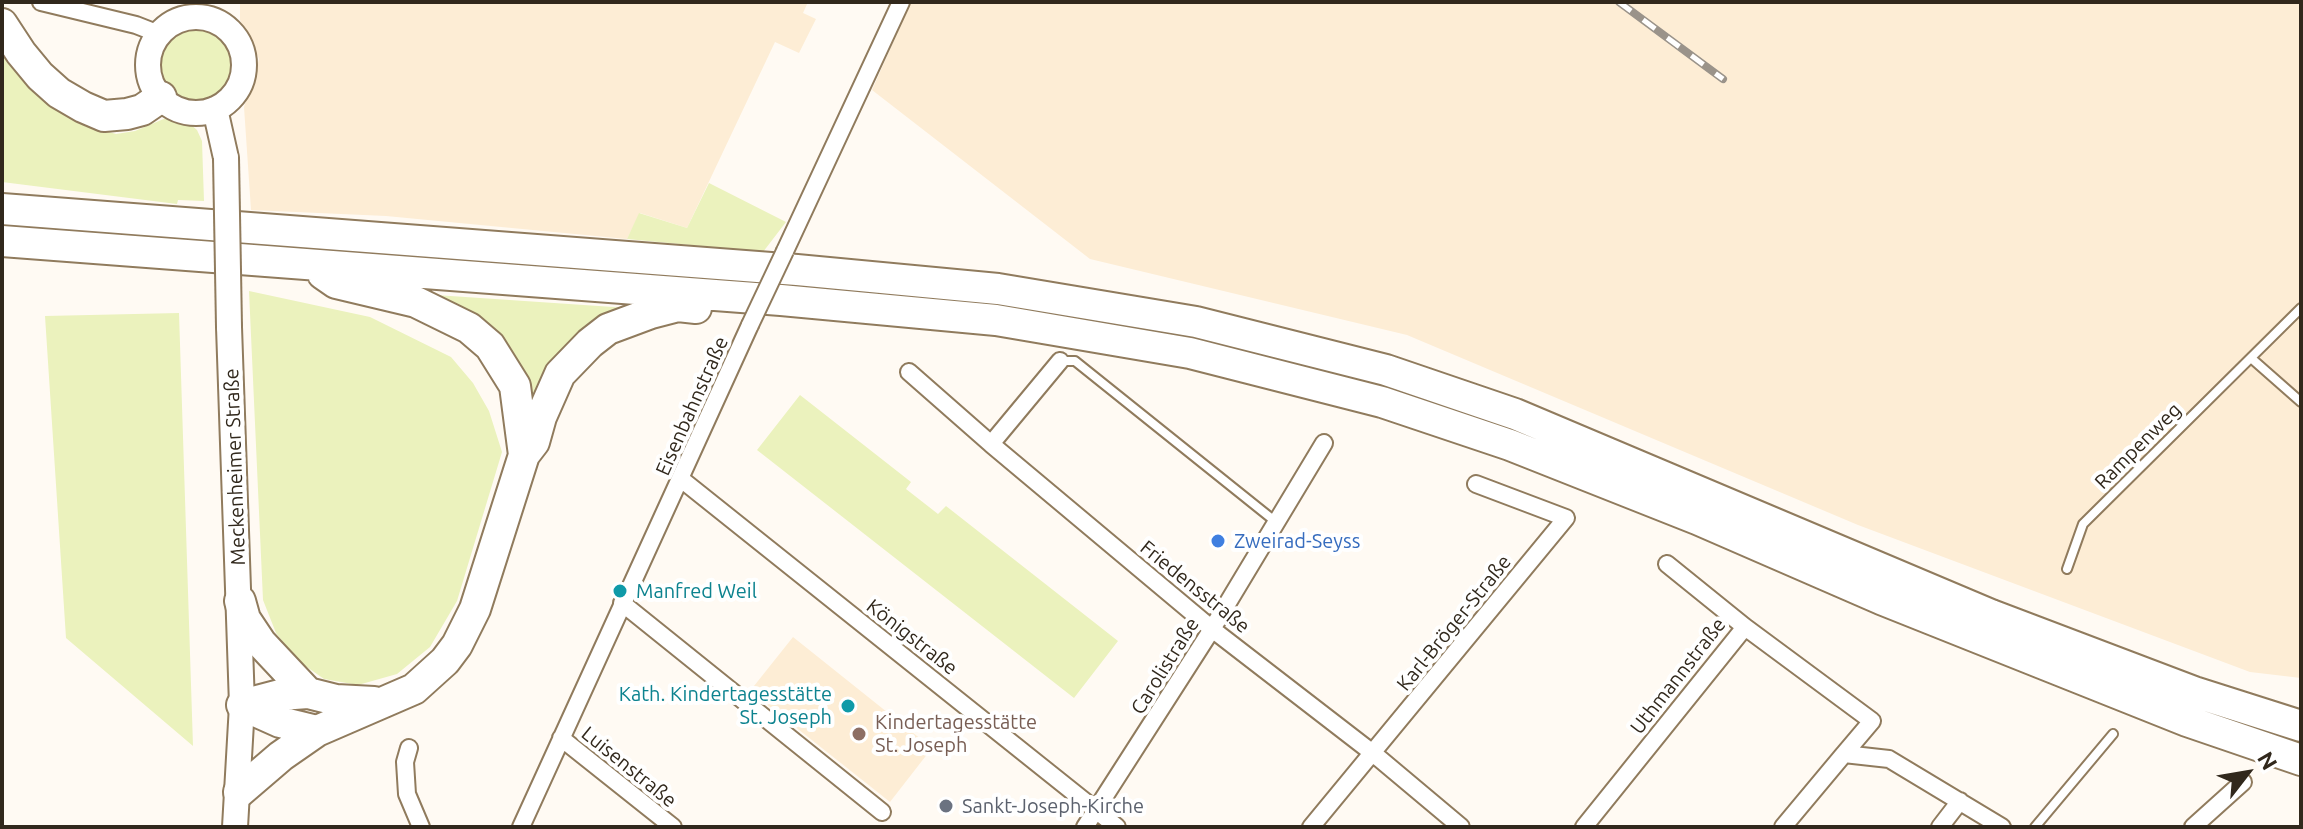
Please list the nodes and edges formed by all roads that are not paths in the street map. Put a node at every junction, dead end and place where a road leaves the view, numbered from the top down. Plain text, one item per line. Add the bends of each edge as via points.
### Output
1 (41, 2) edge
2 (901, 2) edge
3 (216, 12) edge
4 (2, 24) edge
5 (159, 34) junction
6 (161, 97) junction
7 (215, 109) junction
8 (2, 189) edge
9 (2, 209) edge
10 (83, 215) junction
11 (2, 241) edge
12 (308, 264) junction
13 (781, 300) junction
14 (2301, 308) edge
15 (2251, 358) junction
16 (1060, 361) joint
17 (909, 372) dead end
18 (2301, 402) edge
19 (1324, 443) dead end
20 (991, 444) junction
21 (524, 455) junction
22 (681, 479) junction
23 (1476, 484) dead end
24 (1276, 522) junction
25 (1667, 564) dead end
26 (2067, 569) dead end
27 (240, 601) junction
28 (622, 603) junction
29 (1745, 627) junction
30 (1212, 629) junction
31 (308, 693) junction
32 (386, 702) junction
33 (242, 705) junction
34 (2301, 726) edge
35 (317, 731) junction
36 (2113, 734) dead end
37 (561, 738) junction
38 (409, 748) dead end
39 (1374, 754) junction
40 (1844, 754) junction
41 (2301, 760) edge
42 (2243, 782) dead end
43 (239, 792) junction
44 (1960, 801) junction
45 (1098, 810) junction
46 (882, 812) dead end
47 (235, 827) edge
48 (421, 827) edge
49 (521, 827) edge
50 (673, 827) edge
51 (1085, 827) edge
52 (1117, 827) edge
53 (1311, 827) edge
54 (1461, 827) edge
55 (1584, 827) edge
56 (1783, 827) edge
57 (1940, 827) edge
58 (2002, 827) edge
59 (2035, 827) edge
60 (2193, 827) edge

1 - 5 street
2 - 22 street, Eisenbahnstraße, bridge
3 - 5 street via 181,19
3 - 7 street via 237,40 244,65 235,92
4 - 6 highway via 40,76 83,107 104,116 127,114
5 - 6 street via 148,64
6 - 7 street via 187,112
7 - 27 street, Meckenheimer Straße, bridge via 226,158
8 - 10 highway via 63,198
9 - 10 highway
10 - 34 highway via 998,289 1196,322 1386,370 1515,414 1991,615 2194,692
11 - 12 highway
12 - 13 highway
12 - 21 highway via 336,283 416,302 469,328 490,346 515,386
13 - 21 highway via 739,311 678,306 608,329 560,374
13 - 41 highway via 1026,325 1190,353 1382,402 1525,451 2187,721
14 - 15 lane, Rampenweg
15 - 18 lane
15 - 26 lane, Rampenweg via 2083,524
16 - 20 street
16 - 24 lane via 1075,361
17 - 20 street, Friedensstraße
19 - 24 street, Carolistraße
20 - 30 street, Friedensstraße
21 - 32 highway via 475,609 457,645 429,677
22 - 28 street, Eisenbahnstraße
22 - 45 street, Königstraße
23 - 39 street, Karl-Bröger-Straße via 1566,518
24 - 30 street, Carolistraße
25 - 29 street, Uthmannstraße
27 - 31 highway via 261,643
27 - 33 street, Meckenheimer Straße
28 - 37 street, Eisenbahnstraße
28 - 46 street
29 - 40 street via 1872,721
29 - 55 street, Uthmannstraße
30 - 39 street, Friedensstraße
30 - 45 street, Carolistraße
31 - 32 highway
31 - 33 highway
32 - 35 highway
33 - 35 highway
33 - 43 street, Meckenheimer Straße
35 - 43 highway
36 - 59 lane
37 - 49 street, Eisenbahnstraße
37 - 50 street, Luisenstraße
38 - 48 street via 407,794
39 - 53 street, Karl-Bröger-Straße
39 - 54 street, Friedensstraße
40 - 44 street via 1889,759
40 - 56 street
42 - 60 street
43 - 47 street, Meckenheimer Straße
44 - 57 street
44 - 58 street
45 - 51 street, Carolistraße
45 - 52 street, Königstraße

